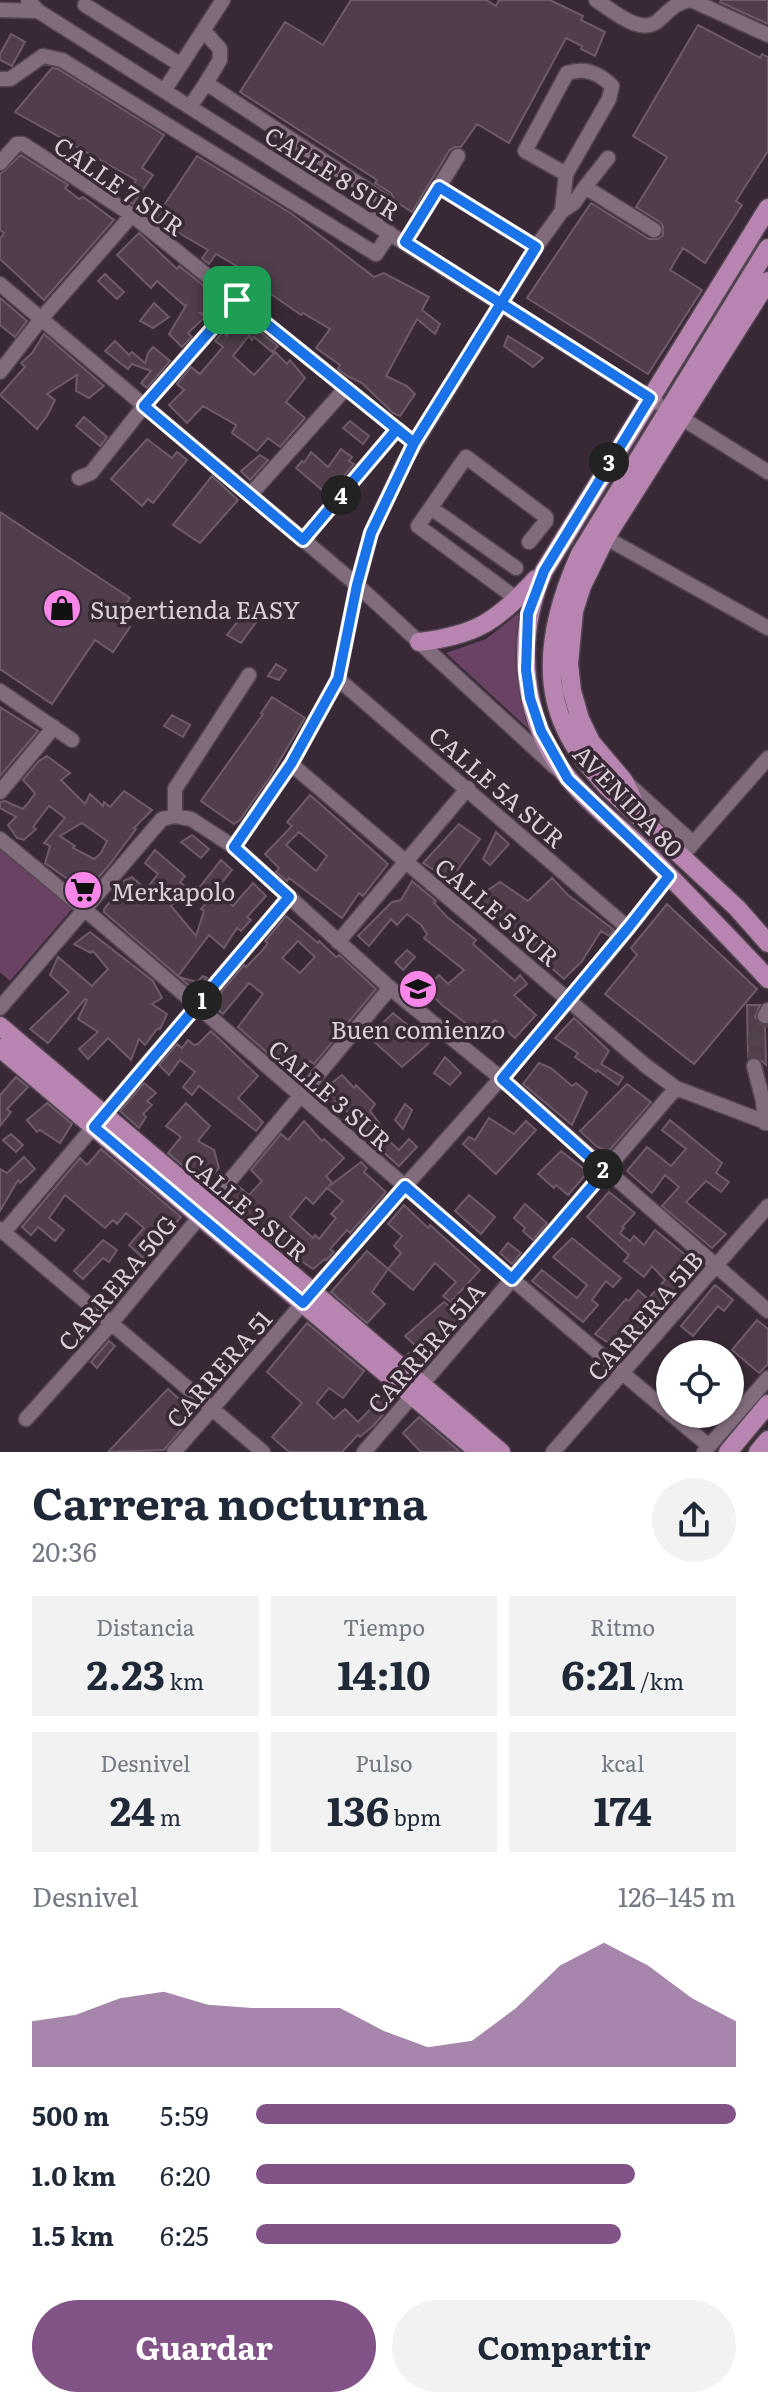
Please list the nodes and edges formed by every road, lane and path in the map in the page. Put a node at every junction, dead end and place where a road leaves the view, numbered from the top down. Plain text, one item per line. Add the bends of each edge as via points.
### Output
1 (223, 0) edge
2 (596, 0) edge
3 (85, 5) dead end
4 (33, 6) edge
5 (0, 10) edge
6 (204, 31) junction
7 (768, 35) edge
8 (181, 65) junction
9 (0, 79) edge
10 (206, 83) junction
11 (164, 91) junction
12 (190, 107) junction
13 (458, 156) dead end
14 (608, 158) dead end
15 (0, 163) edge
16 (566, 174) junction
17 (439, 187) junction
18 (585, 187) junction
19 (768, 208) edge
20 (562, 211) junction
21 (132, 215) junction
22 (374, 223) junction
23 (654, 230) dead end
24 (390, 233) junction
25 (405, 242) junction
26 (536, 247) junction
27 (768, 248) edge
28 (768, 281) edge
29 (0, 284) edge
30 (237, 300) junction
31 (757, 301) edge
32 (500, 304) junction
33 (41, 319) junction
34 (0, 372) edge
35 (346, 388) junction
36 (650, 398) junction
37 (144, 406) junction
38 (675, 414) junction
39 (397, 429) junction
40 (414, 443) junction
41 (768, 472) edge
42 (87, 480) dead end
43 (250, 495) junction
44 (431, 508) junction
45 (599, 534) junction
46 (303, 540) junction
47 (529, 542) dead end
48 (516, 568) dead end
49 (544, 571) junction
50 (357, 585) junction
51 (517, 599) junction
52 (768, 628) edge
53 (419, 642) junction
54 (249, 675) dead end
55 (338, 679) junction
56 (0, 691) edge
57 (54, 727) junction
58 (72, 740) dead end
59 (768, 758) edge
60 (291, 764) junction
61 (568, 779) junction
62 (624, 781) junction
63 (468, 788) junction
64 (0, 792) edge
65 (168, 818) junction
66 (643, 821) junction
67 (0, 839) edge
68 (234, 847) junction
69 (688, 849) junction
70 (405, 862) junction
71 (669, 876) junction
72 (289, 897) junction
73 (85, 909) junction
74 (628, 928) junction
75 (338, 942) junction
76 (768, 943) edge
77 (768, 979) edge
78 (390, 988) junction
79 (569, 1000) junction
80 (198, 1005) junction
81 (0, 1008) edge
82 (0, 1026) edge
83 (0, 1048) edge
84 (768, 1075) tunnel mouth
85 (502, 1079) junction
86 (676, 1088) junction
87 (300, 1097) junction
88 (99, 1121) junction
89 (767, 1123) edge
90 (605, 1171) junction
91 (405, 1186) junction
92 (768, 1206) edge
93 (205, 1211) junction
94 (4, 1237) edge
95 (716, 1265) junction
96 (512, 1279) junction
97 (308, 1298) junction
98 (768, 1311) edge
99 (111, 1323) junction
100 (622, 1373) junction
101 (768, 1378) edge
102 (417, 1390) junction
103 (656, 1402) edge
104 (768, 1404) edge
105 (212, 1409) junction
106 (26, 1419) dead end
107 (684, 1428) edge
108 (768, 1440) edge
109 (706, 1449) edge
110 (174, 1452) edge
111 (263, 1452) edge
112 (364, 1452) edge
113 (479, 1452) edge
114 (501, 1452) edge
115 (553, 1452) edge
116 (728, 1452) edge
117 (758, 1452) edge

1 - 6 street
2 - 7 street via 624,19 647,26 681,1 691,0
3 - 8 street
4 - 5 street, CALLE 8 SUR
4 - 11 street, CALLE 8 SUR
6 - 8 street
6 - 10 street via 220,49 220,60
8 - 11 street
9 - 24 street via 10,79 43,56 62,60 376,254
10 - 12 street
10 - 22 street via 385,201
11 - 12 street, CALLE 8 SUR
12 - 22 street, CALLE 8 SUR
13 - 17 street
14 - 18 street
15 - 21 street, CALLE 7 SUR via 23,144
16 - 16 street via 612,86 602,76 579,69 567,73 525,151
16 - 20 street
17 - 25 street
17 - 26 street
18 - 20 street
18 - 23 street
19 - 36 main road, AVENIDA 80
20 - 26 street
21 - 30 street, CALLE 7 SUR
21 - 33 street
22 - 24 street, CALLE 8 SUR
24 - 25 street, CALLE 8 SUR
25 - 32 street, CALLE 8 SUR
26 - 32 street
27 - 31 main road, AVENIDA 80
28 - 31 main road, AVENIDA 80
29 - 33 street
30 - 35 street, CALLE 7 SUR
30 - 37 street
31 - 38 main road, AVENIDA 80
32 - 36 street, CALLE 8 SUR
32 - 40 street
33 - 34 street
33 - 37 street
35 - 39 street, CALLE 7 SUR
35 - 43 street
36 - 38 street, CALLE 8 SUR
36 - 49 main road, AVENIDA 80
37 - 42 street
37 - 43 street
38 - 41 street, CALLE 8 SUR
38 - 45 main road, AVENIDA 80
39 - 40 street, CALLE 7 SUR
39 - 46 street
40 - 50 street via 378,516
43 - 46 street
44 - 47 street via 466,457 546,517
44 - 48 street
44 - 51 street via 419,529
45 - 52 street
45 - 62 main road, AVENIDA 80 via 574,611 569,664 580,719 591,742
45 - 66 main road, AVENIDA 80 via 569,577 559,610 552,677 563,726 574,746
46 - 50 street
49 - 51 main road
49 - 61 main road, AVENIDA 80 via 528,614 526,670 541,731
50 - 53 street
50 - 55 street
51 - 53 main road via 476,630
53 - 61 street
54 - 65 street via 175,789
55 - 60 street
55 - 63 street, CALLE 5A SUR
56 - 57 street
57 - 58 street
57 - 64 street
59 - 69 street
60 - 68 street
60 - 70 street, CALLE 5 SUR
61 - 71 main road, AVENIDA 80
62 - 66 main road, AVENIDA 80
62 - 69 street
63 - 70 street
63 - 74 street, CALLE 5A SUR
65 - 68 street via 191,819
65 - 73 street
66 - 69 main road, AVENIDA 80
67 - 73 street, CALLE 3 SUR
68 - 72 street
69 - 76 main road, AVENIDA 80
70 - 75 street
70 - 79 street, CALLE 5 SUR
71 - 74 street, CARRERA 51
71 - 77 main road, AVENIDA 80
72 - 75 street
72 - 80 street
73 - 80 street, CALLE 3 SUR
73 - 81 street
74 - 79 street, CARRERA 51
75 - 78 street
78 - 85 street
78 - 87 street, CARRERA 50G
79 - 85 street, CARRERA 51
79 - 86 street, CALLE 5 SUR
80 - 87 street, CALLE 3 SUR
80 - 88 street
82 - 88 main road, CALLE 2 SUR
83 - 88 main road, CALLE 2 SUR
84 - 89 street via 754,1066
85 - 90 street
85 - 91 street, CARRERA 51
86 - 89 street, CALLE 5 SUR
86 - 90 street, CARRERA 51A
87 - 91 street, CALLE 3 SUR
87 - 93 street, CARRERA 50G
88 - 93 main road, CALLE 2 SUR
88 - 94 street
90 - 95 street
90 - 96 street, CARRERA 51A
91 - 96 street, CALLE 3 SUR
91 - 97 street, CARRERA 51
92 - 95 street, CARRERA 51B
93 - 97 main road, CALLE 2 SUR
93 - 99 street, CARRERA 50G
94 - 99 street
95 - 98 street
95 - 100 street, CARRERA 51B
96 - 100 street, CALLE 3 SUR
96 - 102 street, CARRERA 51A
97 - 102 main road, CALLE 2 SUR
97 - 105 street, CARRERA 51
99 - 105 street
99 - 106 street, CARRERA 50G
100 - 103 street, CALLE 3 SUR
100 - 115 street, CARRERA 51B
101 - 109 street
102 - 112 street, CARRERA 51A
102 - 113 main road, CALLE 2 SUR
102 - 114 main road, CALLE 2 SUR
104 - 116 main road
105 - 110 street, CARRERA 51
105 - 111 street
107 - 109 street, CALLE 3 SUR
108 - 117 main road

